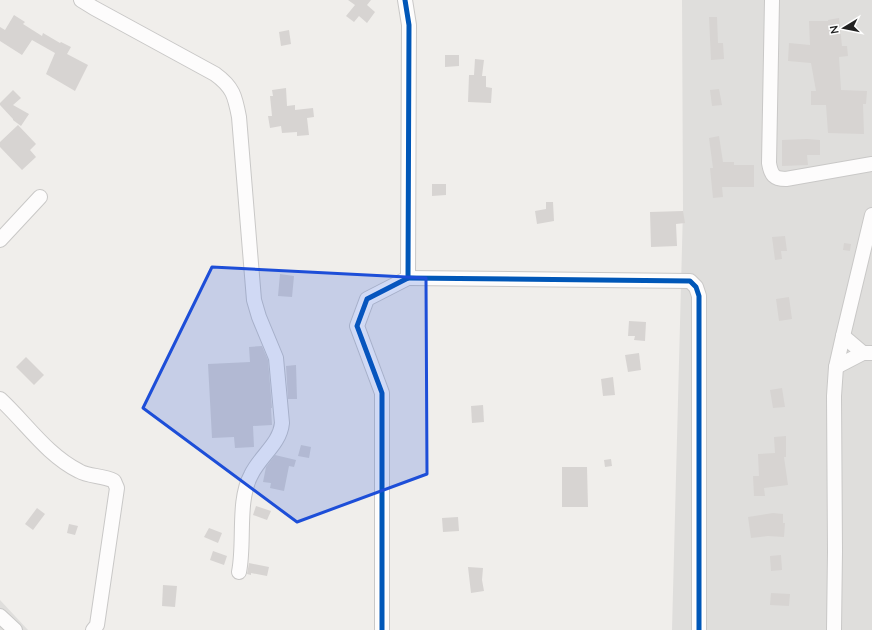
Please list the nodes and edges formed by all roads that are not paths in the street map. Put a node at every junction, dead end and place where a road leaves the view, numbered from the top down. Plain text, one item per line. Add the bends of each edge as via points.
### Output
1 (81, 0) edge
2 (405, 0) edge
3 (772, 0) edge
4 (872, 164) edge
5 (40, 196) dead end
6 (872, 220) edge
7 (0, 240) edge
8 (408, 278) junction
9 (843, 336) junction
10 (868, 353) edge
11 (836, 367) junction
12 (0, 398) edge
13 (239, 572) dead end
14 (0, 616) edge
15 (15, 630) edge
16 (93, 630) edge
17 (382, 630) edge
18 (699, 630) edge
19 (834, 630) edge

1 - 13 street via 215,74 228,85 235,97 239,117 254,300 276,358 282,423 278,437 255,467 246,487
2 - 8 street via 409,25
3 - 4 street via 770,171 780,179 786,179
5 - 7 street
6 - 9 street
8 - 17 street via 367,299 357,326 382,393
8 - 18 street via 690,281 696,287
9 - 10 street
9 - 11 street
10 - 11 street
11 - 19 street
12 - 16 street via 52,454 80,472 114,481 117,488 97,625
14 - 15 street

